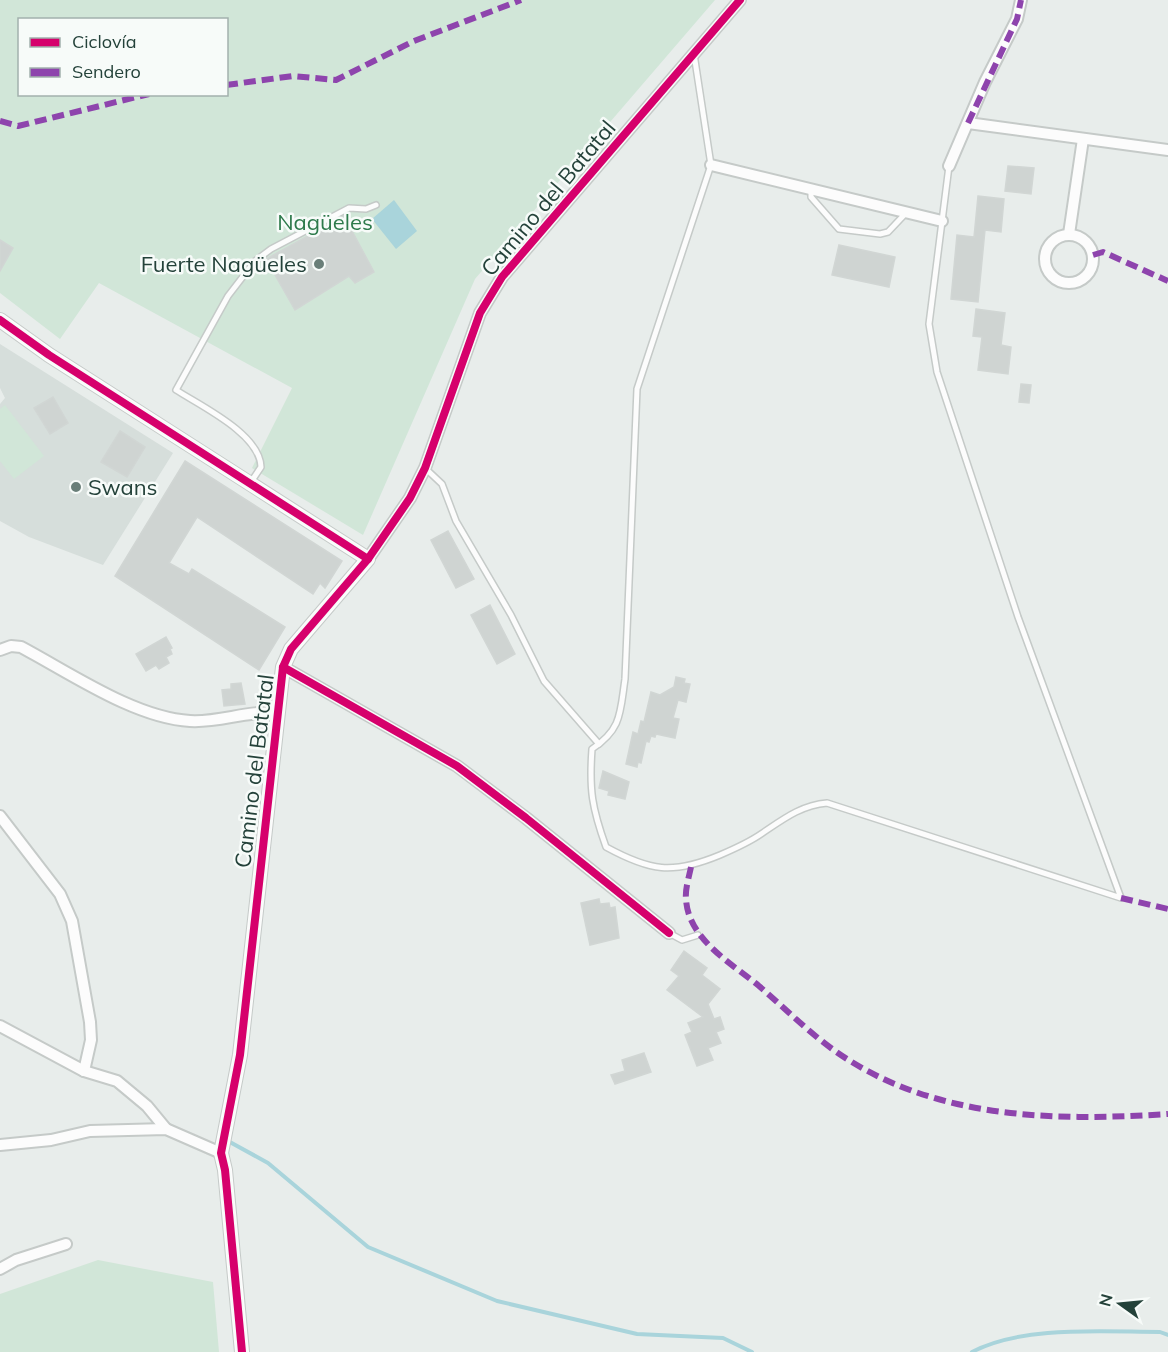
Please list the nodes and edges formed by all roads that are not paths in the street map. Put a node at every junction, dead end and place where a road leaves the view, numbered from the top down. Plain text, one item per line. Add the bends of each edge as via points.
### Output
1 (740, 0) edge
2 (1021, 0) edge
3 (694, 52) junction
4 (968, 123) junction
5 (1083, 139) junction
6 (1168, 150) edge
7 (711, 165) junction
8 (949, 166) joint
9 (811, 189) junction
10 (376, 205) dead end
11 (907, 212) junction
12 (942, 221) junction
13 (1069, 234) junction
14 (0, 320) edge
15 (425, 468) junction
16 (250, 484) junction
17 (368, 559) junction
18 (0, 650) edge
19 (283, 667) junction
20 (277, 713) junction
21 (598, 744) junction
22 (0, 816) edge
23 (669, 933) joint
24 (698, 935) dead end
25 (0, 1026) edge
26 (84, 1071) junction
27 (166, 1129) junction
28 (0, 1145) edge
29 (221, 1153) junction
30 (66, 1244) dead end
31 (0, 1269) edge
32 (242, 1352) edge

1 - 3 street, Camino del Batatal
2 - 4 street via 1017,19
3 - 7 lane
3 - 15 street, Camino del Batatal via 502,277 480,313
4 - 5 street
4 - 8 street
5 - 6 street
5 - 13 street
7 - 9 street
7 - 21 lane via 637,389 625,679 618,721 610,737
8 - 12 lane
9 - 11 street
9 - 11 lane via 811,197 839,229 888,232
10 - 16 lane via 349,208 255,261 228,296 176,390 242,433 254,447 261,467
11 - 12 street
12 - 21 lane via 929,324 937,372 1018,617 1121,898 827,803 795,811 748,843 691,867 658,868 606,847 593,811 589,785 592,749
13 - 13 street via 1085,240 1093,262 1085,277 1070,283 1052,277 1044,257 1051,242
14 - 16 street
15 - 17 street, Camino del Batatal via 410,498
15 - 21 lane via 442,484 456,521 544,681
16 - 17 street
17 - 19 street, Camino del Batatal via 291,649
18 - 20 street via 21,647 118,699 168,718 209,721 263,711
19 - 20 street, Camino del Batatal
19 - 23 street via 457,766
20 - 29 street, Camino del Batatal via 240,1055
22 - 26 street via 60,894 72,921 90,1022 90,1047
23 - 24 lane via 682,940
25 - 26 street
26 - 27 street via 117,1081
27 - 28 street via 90,1131
27 - 29 street
29 - 32 street
30 - 31 street

